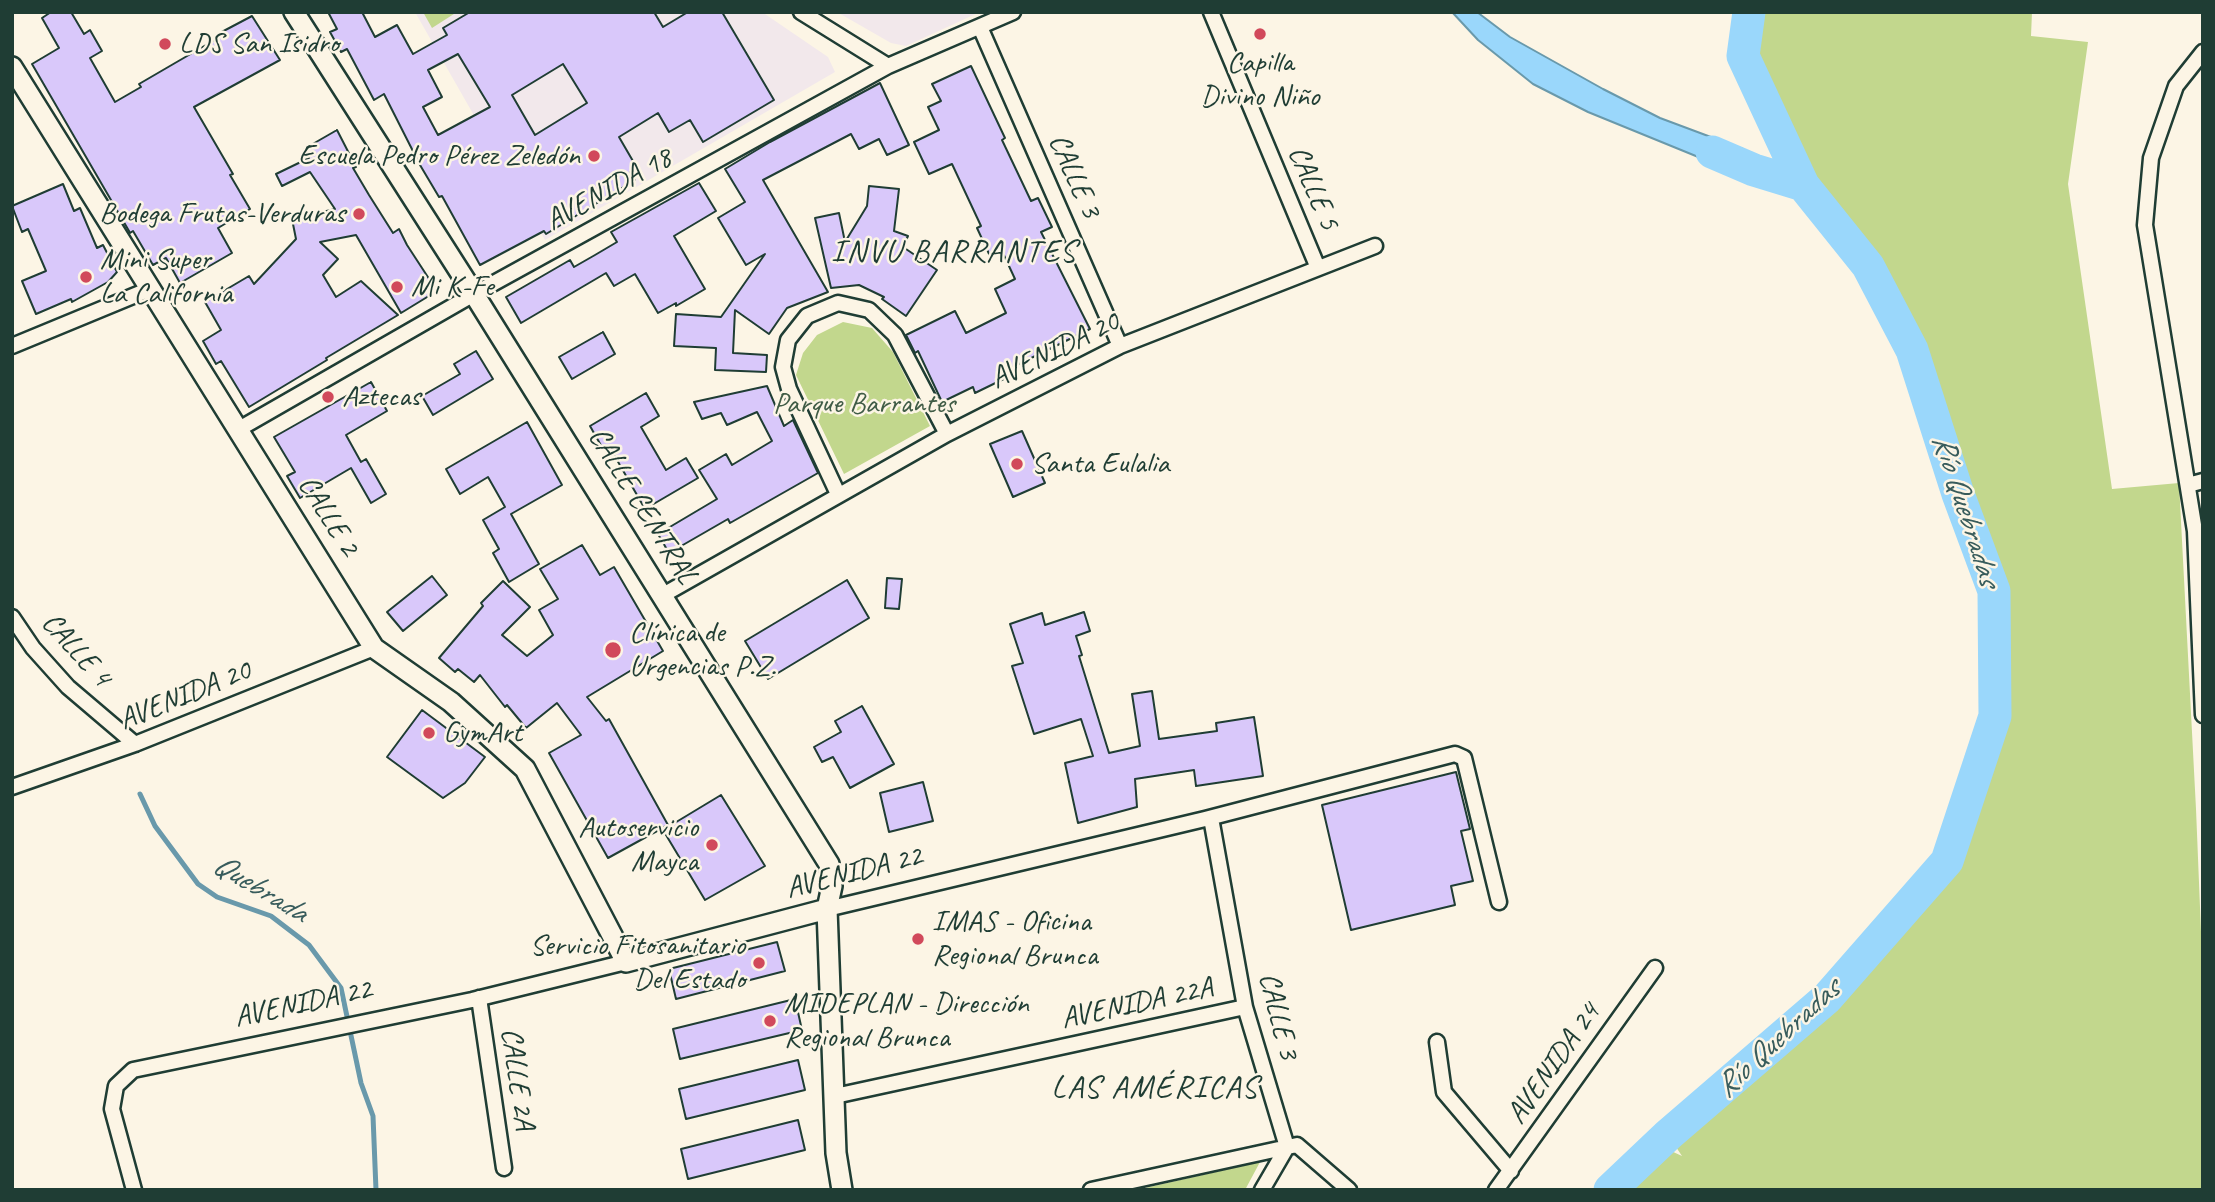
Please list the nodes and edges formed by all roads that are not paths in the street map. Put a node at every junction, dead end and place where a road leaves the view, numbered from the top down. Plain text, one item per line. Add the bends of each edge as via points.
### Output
1 (294, 12) edge
2 (801, 12) edge
3 (1013, 12) edge
4 (1211, 12) edge
5 (979, 27) junction
6 (2203, 52) edge
7 (888, 66) junction
8 (12, 67) edge
9 (1375, 246) dead end
10 (1318, 268) junction
11 (150, 289) junction
12 (474, 294) junction
13 (12, 346) edge
14 (1120, 346) junction
15 (239, 429) junction
16 (947, 434) junction
17 (2196, 483) edge
18 (838, 494) junction
19 (663, 595) junction
20 (12, 617) edge
21 (374, 648) junction
22 (2203, 715) edge
23 (135, 744) junction
24 (12, 786) edge
25 (1211, 818) junction
26 (1499, 902) dead end
27 (827, 909) junction
28 (626, 962) junction
29 (1655, 968) dead end
30 (479, 998) junction
31 (1245, 1007) junction
32 (1437, 1042) dead end
33 (835, 1096) junction
34 (1287, 1147) junction
35 (503, 1168) dead end
36 (1511, 1171) junction
37 (134, 1190) edge
38 (842, 1190) edge
39 (1091, 1190) edge
40 (1262, 1190) edge
41 (1349, 1190) edge
42 (1496, 1190) edge

1 - 12 main road, CALLE CENTRAL
2 - 7 street
3 - 5 street, AVENIDA 18
4 - 10 street, CALLE 5
5 - 7 street, AVENIDA 18
5 - 14 street, CALLE 3
6 - 17 street via 2176,86 2151,158 2145,225 2163,344
7 - 12 street, AVENIDA 18
8 - 11 main road, CALLE 2
9 - 10 street, AVENIDA 20
10 - 14 street, AVENIDA 20
11 - 13 street
11 - 15 main road, CALLE 2
12 - 15 street, AVENIDA 18
12 - 19 main road, CALLE CENTRAL
14 - 16 street, AVENIDA 20
15 - 21 main road, CALLE 2
16 - 18 street, AVENIDA 20
16 - 18 street via 895,335 869,310 838,303 807,316 788,340 783,367
17 - 22 street
18 - 19 street, AVENIDA 20
19 - 27 main road, CALLE CENTRAL via 829,864 832,886
20 - 23 street, CALLE 4 via 68,687
21 - 23 street, AVENIDA 20
21 - 28 main road, CALLE 2 via 451,702 524,769
23 - 24 street, AVENIDA 20
25 - 26 street, AVENIDA 22 via 1459,755 1464,758
25 - 27 street, AVENIDA 22
25 - 31 street, CALLE 3
27 - 28 main road, AVENIDA 22
27 - 33 main road, CALLE CENTRAL
28 - 30 street, AVENIDA 22
29 - 36 street, AVENIDA 24
30 - 35 street, CALLE 2A
30 - 37 street, AVENIDA 22 via 133,1070 116,1086 112,1109
31 - 33 street, AVENIDA 22A
31 - 34 street, CALLE 3
32 - 36 street via 1444,1092
33 - 38 main road, CALLE CENTRAL via 835,1153
34 - 39 street
34 - 40 street
34 - 41 street via 1297,1145
36 - 42 street, AVENIDA 24

